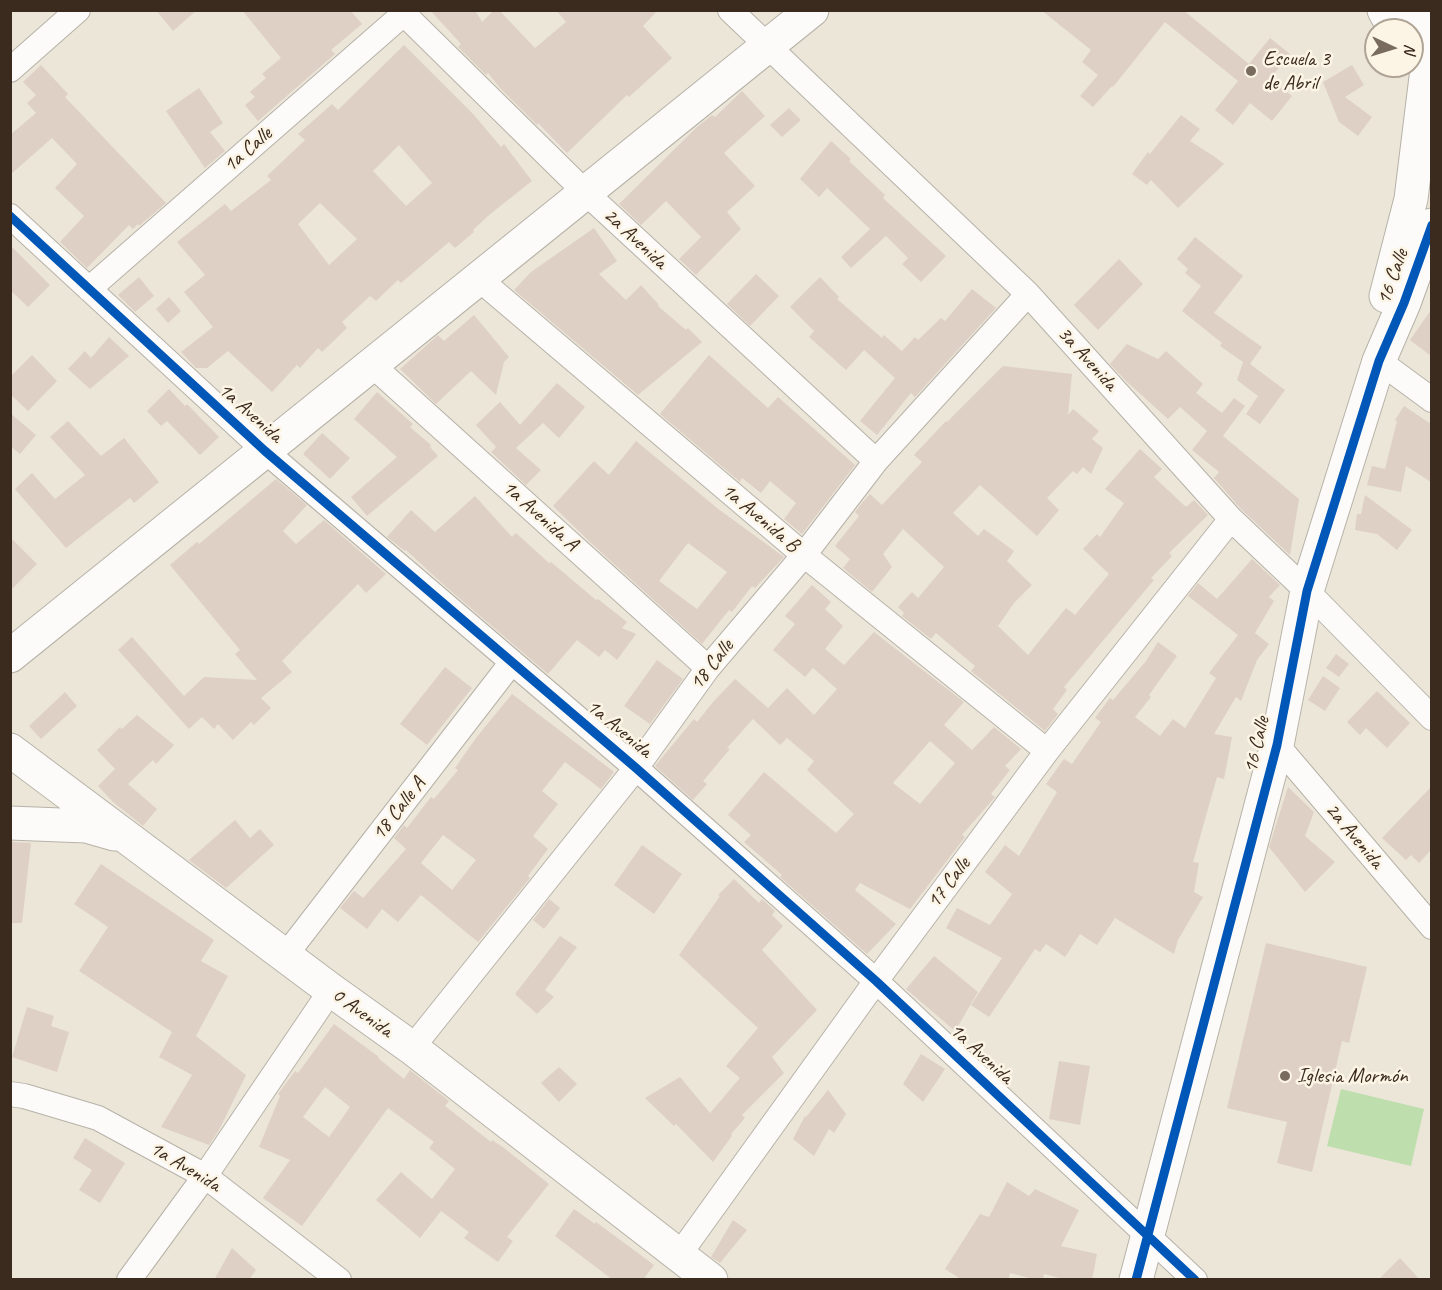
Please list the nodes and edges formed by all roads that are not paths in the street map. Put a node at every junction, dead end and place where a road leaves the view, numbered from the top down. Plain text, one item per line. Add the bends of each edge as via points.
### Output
1 (78, 10) edge
2 (730, 10) edge
3 (813, 10) edge
4 (404, 12) edge
5 (1424, 25) edge
6 (768, 46) junction
7 (1424, 59) edge
8 (10, 70) edge
9 (1422, 78) edge
10 (586, 193) junction
11 (10, 216) edge
12 (1431, 225) edge
13 (479, 279) junction
14 (89, 289) junction
15 (1028, 294) junction
16 (1379, 361) junction
17 (372, 364) junction
18 (1431, 400) edge
19 (265, 451) junction
20 (876, 461) junction
21 (1231, 519) junction
22 (804, 555) junction
23 (1306, 591) junction
24 (10, 656) edge
25 (512, 662) junction
26 (708, 668) junction
27 (1431, 718) edge
28 (1277, 745) junction
29 (10, 750) edge
30 (1047, 751) junction
31 (636, 768) junction
32 (10, 823) edge
33 (124, 837) junction
34 (1431, 927) edge
35 (285, 956) junction
36 (876, 981) junction
37 (330, 990) junction
38 (412, 1048) junction
39 (10, 1094) edge
40 (206, 1176) junction
41 (1148, 1235) junction
42 (679, 1255) junction
43 (129, 1280) edge
44 (339, 1280) edge
45 (711, 1280) edge
46 (1136, 1280) edge
47 (1195, 1280) edge

1 - 8 street
2 - 6 street, 3a Avenida
3 - 6 street
4 - 10 street, 2a Avenida
4 - 14 street, 1a Calle
5 - 7 street, 16 Calle via 1430,37
6 - 10 street
6 - 15 street, 3a Avenida
9 - 16 street, 16 Calle via 1411,199 1385,302
10 - 13 street
10 - 20 street, 2a Avenida
11 - 14 street, 1a Avenida
12 - 16 street, 16 Calle
13 - 17 street
13 - 22 street, 1a Avenida B
14 - 19 street, 1a Avenida
15 - 20 street, 18 Calle
15 - 21 street, 3a Avenida
16 - 18 street
16 - 23 street, 16 Calle
17 - 19 street
17 - 26 street, 1a Avenida A
19 - 24 street
19 - 25 street, 1a Avenida
20 - 22 street, 18 Calle
21 - 23 street, 3a Avenida
21 - 30 street, 17 Calle
22 - 26 street, 18 Calle
22 - 30 street, 1a Avenida B
23 - 27 street, 3a Avenida
23 - 28 street, 16 Calle
25 - 31 street, 1a Avenida
25 - 35 street, 18 Calle A
26 - 31 street, 18 Calle
28 - 34 street, 2a Avenida
28 - 41 street, 16 Calle
29 - 33 street, 0 Avenida
30 - 36 street, 17 Calle
31 - 36 street, 1a Avenida
31 - 38 street, 18 Calle
32 - 33 street via 86,826
33 - 35 street, 0 Avenida
35 - 37 street, 0 Avenida
36 - 41 street, 1a Avenida
36 - 42 street, 17 Calle
37 - 38 street, 0 Avenida
37 - 40 street
38 - 42 street, 0 Avenida
39 - 40 street, 1a Avenida via 98,1118
40 - 43 street
40 - 44 street, 1a Avenida
41 - 46 street, 16 Calle
41 - 47 street, 1a Avenida
42 - 45 street, 0 Avenida

